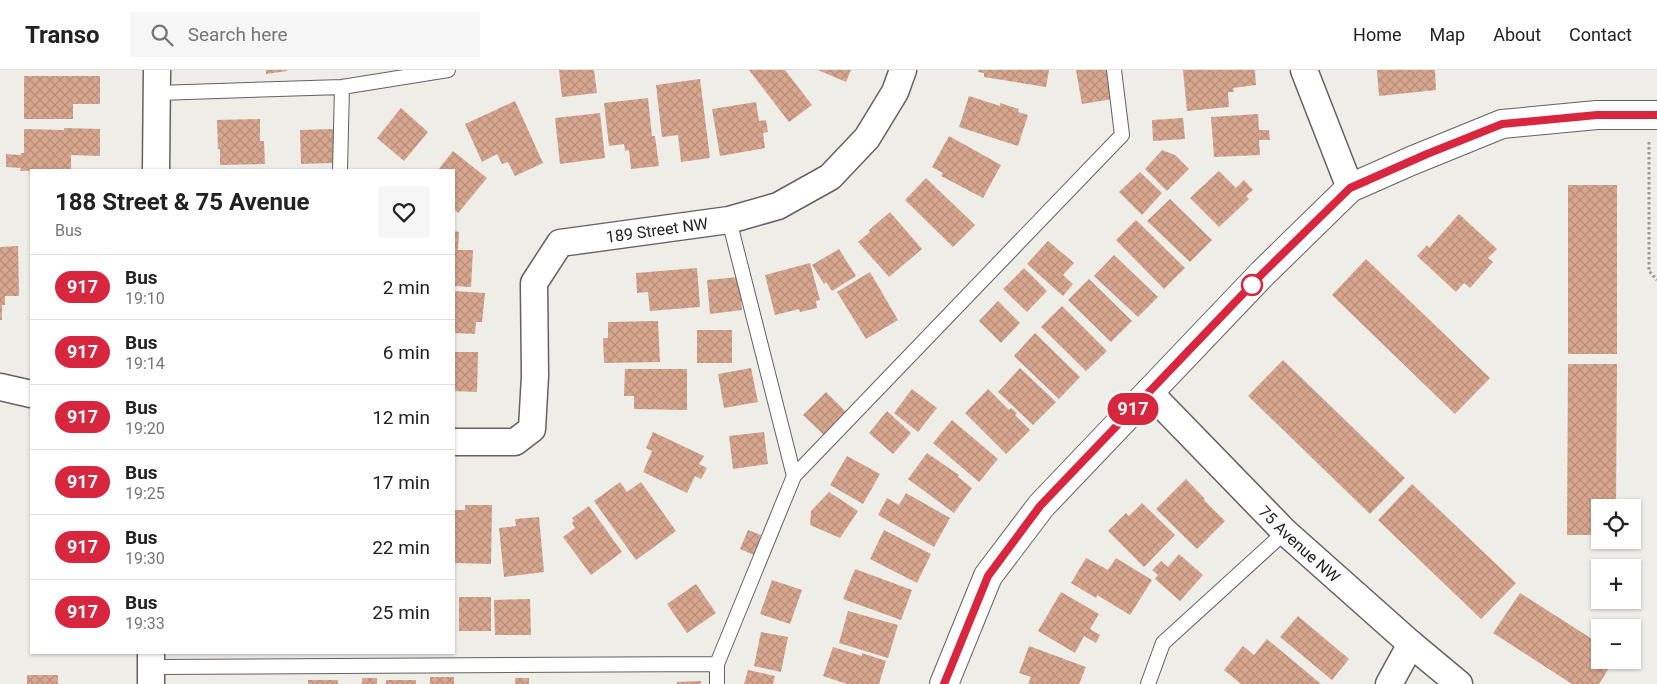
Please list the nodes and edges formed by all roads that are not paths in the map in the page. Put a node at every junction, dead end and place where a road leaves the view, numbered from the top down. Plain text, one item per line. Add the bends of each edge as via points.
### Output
1 (448, 70) edge
2 (903, 70) edge
3 (1114, 70) edge
4 (1304, 70) edge
5 (157, 81) edge
6 (342, 87) junction
7 (1657, 115) edge
8 (156, 169) edge
9 (340, 169) edge
10 (1350, 188) junction
11 (730, 220) junction
12 (0, 387) edge
13 (1149, 392) junction
14 (30, 394) edge
15 (455, 442) edge
16 (794, 476) junction
17 (1285, 532) junction
18 (1411, 644) junction
19 (717, 664) junction
20 (151, 668) edge
21 (717, 684) edge
22 (944, 684) edge
23 (1148, 684) edge
24 (1389, 684) edge
25 (1459, 684) edge

1 - 6 lane
2 - 11 street, 189 Street NW via 896,92 867,138 830,177 778,206
3 - 16 lane via 1122,135
4 - 10 street
5 - 6 lane
5 - 8 street
6 - 9 lane
7 - 10 street via 1597,115 1502,124
10 - 13 street
11 - 15 street, 189 Street NW via 560,243 534,283 532,429 514,442
11 - 16 lane
12 - 14 street
13 - 17 street, 75 Avenue NW
13 - 22 street via 1040,506 988,576
16 - 19 lane
17 - 18 street, 75 Avenue NW
17 - 23 lane via 1163,643
18 - 24 street
18 - 25 street, 75 Avenue NW
19 - 20 lane
19 - 21 lane

